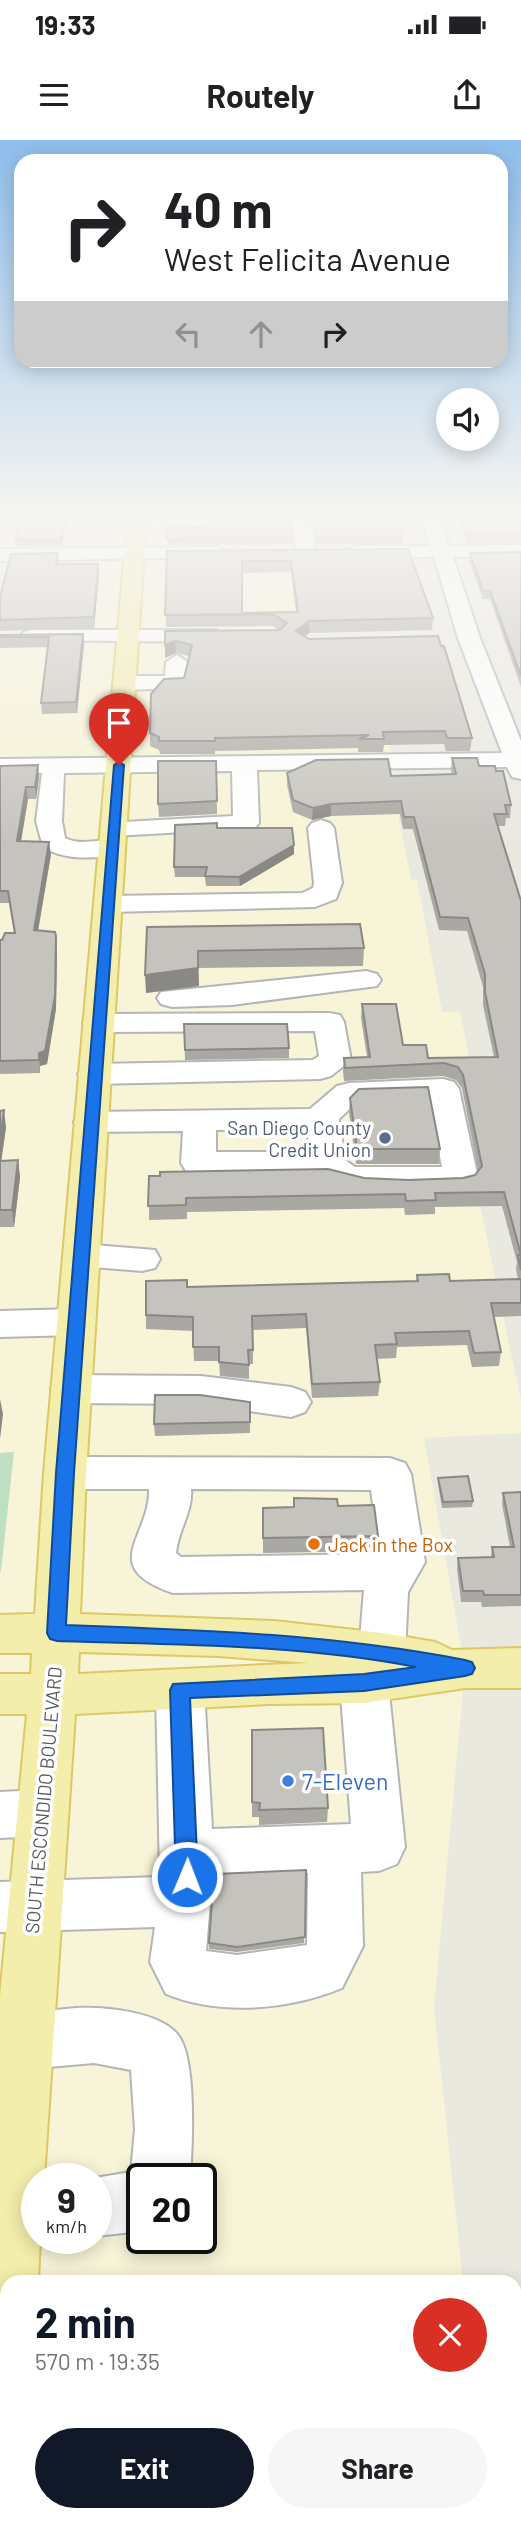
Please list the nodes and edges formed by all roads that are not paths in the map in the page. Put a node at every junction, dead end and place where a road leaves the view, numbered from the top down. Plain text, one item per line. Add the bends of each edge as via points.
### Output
1 (129, 627) edge
2 (465, 627) edge
3 (233, 635) edge
4 (13, 636) edge
5 (128, 637) junction
6 (469, 638) junction
7 (445, 639) dead end
8 (177, 662) dead end
9 (124, 683) junction
10 (244, 762) junction
11 (520, 764) edge
12 (119, 765) junction
13 (0, 766) edge
14 (53, 775) dead end
15 (321, 828) dead end
16 (113, 837) junction
17 (109, 904) junction
18 (366, 980) dead end
19 (99, 1012) junction
20 (94, 1074) junction
21 (323, 1119) junction
22 (200, 1120) junction
23 (91, 1122) junction
24 (328, 1162) junction
25 (81, 1256) junction
26 (142, 1259) dead end
27 (76, 1322) junction
28 (0, 1324) edge
29 (71, 1389) junction
30 (291, 1402) dead end
31 (65, 1473) junction
32 (169, 1473) junction
33 (397, 1572) junction
34 (57, 1633) junction
35 (0, 1634) edge
36 (373, 1667) junction
37 (521, 1668) edge
38 (180, 1690) junction
39 (0, 1694) edge
40 (54, 1694) junction
41 (20, 1814) edge
42 (334, 1848) junction
43 (187, 1877) junction
44 (17, 1907) edge
45 (24, 2040) junction
46 (24, 2163) edge
47 (161, 2163) edge
48 (21, 2235) edge
49 (15, 2275) edge

1 - 5 main road, SOUTH ESCONDIDO BOULEVARD
2 - 6 street
3 - 5 street
4 - 5 street
5 - 9 main road, SOUTH ESCONDIDO BOULEVARD
6 - 7 street
6 - 11 street via 509,748
8 - 9 street via 175,683
9 - 12 main road, SOUTH ESCONDIDO BOULEVARD
10 - 11 street
10 - 12 street
10 - 16 street via 246,823
12 - 13 street
12 - 16 main road, SOUTH ESCONDIDO BOULEVARD
14 - 16 street via 50,821 55,844 73,849
15 - 17 street via 326,893 305,901
16 - 17 main road, SOUTH ESCONDIDO BOULEVARD
17 - 19 main road, SOUTH ESCONDIDO BOULEVARD
18 - 19 street
19 - 20 main road, SOUTH ESCONDIDO BOULEVARD
19 - 20 street via 329,1023 335,1060 320,1069
20 - 23 main road, SOUTH ESCONDIDO BOULEVARD
21 - 22 street
21 - 24 street
21 - 24 street via 326,1110 349,1093 443,1089 461,1178 352,1178 337,1173
22 - 23 street
22 - 24 street via 198,1163
23 - 25 main road, SOUTH ESCONDIDO BOULEVARD
25 - 26 street
25 - 27 main road, SOUTH ESCONDIDO BOULEVARD
27 - 28 street
27 - 29 main road, SOUTH ESCONDIDO BOULEVARD
29 - 30 street via 201,1390
29 - 31 main road, SOUTH ESCONDIDO BOULEVARD
31 - 32 street
31 - 34 main road, SOUTH ESCONDIDO BOULEVARD
32 - 33 street via 390,1474 403,1562
32 - 33 street via 172,1502 155,1542 153,1560 173,1575
33 - 36 street via 386,1591
34 - 35 main road
34 - 36 main road via 257,1640
34 - 40 main road, SOUTH ESCONDIDO BOULEVARD
36 - 37 main road
36 - 38 main road
36 - 42 street via 379,1847
38 - 40 main road
38 - 43 street
39 - 40 main road
40 - 41 main road, SOUTH ESCONDIDO BOULEVARD
41 - 44 main road, SOUTH ESCONDIDO BOULEVARD
42 - 43 street
42 - 43 street via 336,1946 323,1969 237,1982 185,1975 177,1962
43 - 44 street
44 - 45 main road, SOUTH ESCONDIDO BOULEVARD
45 - 46 main road, SOUTH ESCONDIDO BOULEVARD
45 - 47 street via 113,2036 146,2043 158,2055 164,2129
48 - 49 main road, SOUTH ESCONDIDO BOULEVARD

